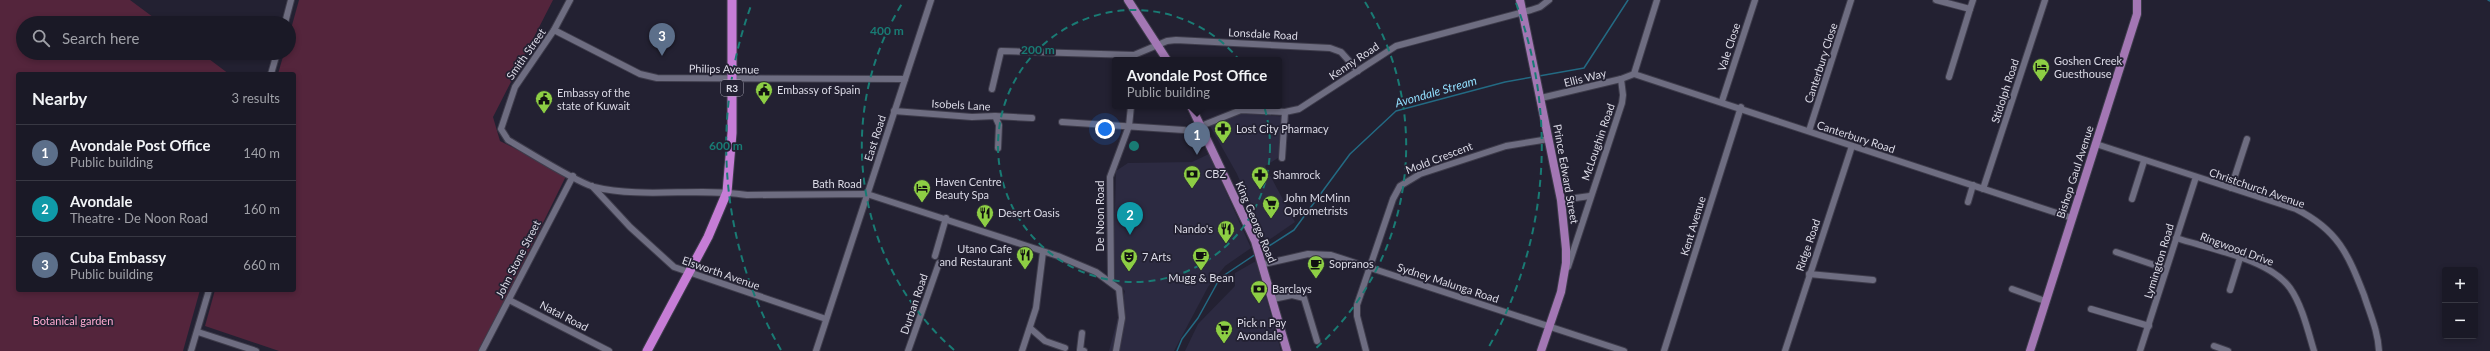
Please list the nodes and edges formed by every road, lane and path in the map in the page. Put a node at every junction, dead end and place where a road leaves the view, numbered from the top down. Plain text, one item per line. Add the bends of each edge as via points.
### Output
1 (291, 0) edge
2 (570, 0) edge
3 (732, 0) edge
4 (930, 0) edge
5 (1128, 0) edge
6 (1520, 0) edge
7 (1549, 0) edge
8 (1658, 0) edge
9 (1755, 0) edge
10 (1851, 0) edge
11 (1936, 0) edge
12 (1973, 0) edge
13 (2045, 0) edge
14 (2137, 0) edge
15 (2142, 0) edge
16 (1970, 9) junction
17 (1523, 12) junction
18 (2137, 14) junction
19 (287, 16) edge
20 (554, 30) junction
21 (1158, 45) junction
22 (1115, 57) edge
23 (1136, 57) edge
24 (1165, 57) edge
25 (275, 60) edge
26 (1358, 71) junction
27 (272, 72) edge
28 (1634, 74) junction
29 (1949, 77) dead end
30 (1621, 79) junction
31 (732, 80) junction
32 (905, 80) junction
33 (992, 89) dead end
34 (1541, 98) junction
35 (1722, 101) junction
36 (1741, 107) junction
37 (1131, 109) edge
38 (1192, 109) edge
39 (894, 111) junction
40 (1285, 112) junction
41 (995, 116) junction
42 (1032, 118) dead end
43 (1062, 122) dead end
44 (1129, 126) junction
45 (1201, 126) junction
46 (1184, 130) dead end
47 (1809, 132) junction
48 (1549, 139) junction
49 (2247, 139) dead end
50 (2096, 144) junction
51 (1852, 146) junction
52 (998, 148) dead end
53 (1282, 158) dead end
54 (2144, 161) junction
55 (572, 176) junction
56 (2196, 177) junction
57 (1973, 185) junction
58 (592, 186) junction
59 (2231, 188) junction
60 (1984, 189) junction
61 (727, 192) junction
62 (867, 194) junction
63 (1590, 196) junction
64 (2132, 199) dead end
65 (1561, 200) junction
66 (1968, 202) dead end
67 (946, 218) junction
68 (2072, 218) junction
69 (2176, 238) junction
70 (1043, 252) junction
71 (2116, 252) dead end
72 (935, 256) dead end
73 (2240, 258) junction
74 (939, 263) dead end
75 (1264, 264) junction
76 (1369, 267) junction
77 (2166, 269) junction
78 (689, 274) junction
79 (1809, 274) junction
80 (1564, 279) junction
81 (1872, 280) dead end
82 (1111, 282) junction
83 (2012, 289) dead end
84 (2230, 290) dead end
85 (208, 292) edge
86 (1273, 299) junction
87 (509, 300) junction
88 (2045, 301) junction
89 (2091, 309) dead end
90 (826, 319) junction
91 (1550, 326) junction
92 (2148, 326) junction
93 (1030, 328) junction
94 (198, 332) junction
95 (1082, 332) dead end
96 (1317, 341) dead end
97 (2214, 346) dead end
98 (1065, 348) dead end
99 (191, 351) edge
100 (256, 351) edge
101 (482, 351) edge
102 (609, 351) edge
103 (648, 351) edge
104 (816, 351) edge
105 (908, 351) edge
106 (1022, 351) edge
107 (1084, 351) edge
108 (1116, 351) edge
109 (1287, 351) edge
110 (1366, 351) edge
111 (1541, 351) edge
112 (1624, 351) edge
113 (1664, 351) edge
114 (1785, 351) edge
115 (2030, 351) edge
116 (2140, 351) edge
117 (2228, 351) edge
118 (2314, 351) edge
119 (2379, 351) edge

1 - 19 street
2 - 20 street, Smith Street
3 - 31 highway, R3
4 - 32 street, East Road
5 - 21 main road
6 - 17 main road, Prince Edward Street
7 - 17 street, Kenny Road via 1540,8
8 - 28 street
9 - 35 street, Vale Close
10 - 47 street, Canterbury Close
11 - 16 street
12 - 16 street
13 - 60 street, Stidolph Road
14 - 18 main road, Bishop Gaul Avenue
15 - 18 main road
16 - 29 street
17 - 26 street, Kenny Road via 1396,46
17 - 34 main road, Prince Edward Street
18 - 50 main road, Bishop Gaul Avenue
20 - 31 street, Philips Avenue via 647,76 664,79
20 - 55 street, Smith Street via 515,87 501,129 508,140
21 - 23 street, Lonsdale Road
21 - 24 main road
21 - 26 street, Lonsdale Road via 1182,39 1330,48 1341,52
22 - 33 street via 1002,51
25 - 27 street
26 - 40 street, Kenny Road via 1299,109
28 - 30 street, Ellis Way
28 - 35 street, Canterbury Road
30 - 34 street, Ellis Way
30 - 63 street, McLoughin Road via 1622,103
31 - 32 street, Philips Avenue
31 - 61 highway, R3 via 732,150
32 - 39 street, East Road
34 - 48 main road, Prince Edward Street
35 - 36 street, Canterbury Road
36 - 47 street, Canterbury Road
36 - 113 street, Kent Avenue
37 - 44 street, De Noon Road
38 - 45 main road, King George Road
39 - 41 street, Isobels Lane via 972,117
39 - 62 street, East Road
40 - 45 street, Kenny Road via 1241,110
40 - 53 street
41 - 42 street
41 - 52 street, Isobels Lane via 999,125
43 - 44 street
44 - 46 street
44 - 82 street, De Noon Road via 1110,177
45 - 75 main road, King George Road
47 - 51 street, Canterbury Road
48 - 65 main road, Prince Edward Street
48 - 76 street, Mold Crescent via 1486,152 1406,181 1393,199
49 - 59 street
50 - 54 street, Christchurch Avenue
50 - 68 main road, Bishop Gaul Avenue
51 - 57 street, Canterbury Road
51 - 79 street, Ridge Road
54 - 56 street, Christchurch Avenue
54 - 64 street
55 - 58 street, Bath Road
55 - 87 street, John Stone Street
56 - 59 street, Christchurch Avenue
56 - 69 street, Lymington Road
57 - 60 street, Canterbury Road
57 - 66 street
58 - 61 street, Bath Road via 631,191
58 - 78 street, Elsworth Avenue via 604,202 658,254 674,267
59 - 119 street, Christchurch Avenue via 2296,209 2317,221 2330,233 2350,258 2371,315
60 - 68 street, Canterbury Road
61 - 62 street, Bath Road via 747,195
61 - 78 highway, R3
62 - 67 street, Bath Road
62 - 90 street, East Road
63 - 65 street
63 - 80 street, McLoughin Road
65 - 80 main road, Prince Edward Street via 1566,249
67 - 70 street, Bath Road
67 - 72 street
68 - 88 main road, Bishop Gaul Avenue
69 - 73 street, Ringwood Drive
69 - 77 street, Lymington Road
70 - 82 street, Bath Road via 1096,272
70 - 93 street via 1041,284
71 - 77 street
73 - 84 street
73 - 118 street, Ringwood Drive via 2273,271 2285,282 2305,323
74 - 105 street, Durban Road
75 - 76 street, Sydney Malunga Road via 1298,255 1318,253
75 - 86 main road, King George Road
76 - 91 street, Sydney Malunga Road
76 - 110 street, Mold Crescent via 1356,311
77 - 92 street, Lymington Road
78 - 90 street, Elsworth Avenue
78 - 103 highway, R3
79 - 81 street
79 - 114 street, Ridge Road
80 - 91 main road, Prince Edward Street
82 - 108 street, Bath Road via 1119,289 1123,307
83 - 88 street
85 - 94 street
86 - 96 street via 1292,294 1304,298
86 - 109 main road, King George Road
87 - 101 street, John Stone Street
87 - 102 street, Natal Road
88 - 115 main road, Bishop Gaul Avenue
89 - 92 street
90 - 104 street, East Road
91 - 111 main road, Prince Edward Street
91 - 112 street, Sydney Malunga Road
92 - 116 street, Lymington Road
93 - 98 street via 1045,341
93 - 106 street
94 - 99 street
94 - 100 street
95 - 107 street via 1079,346 1080,350
97 - 117 street

